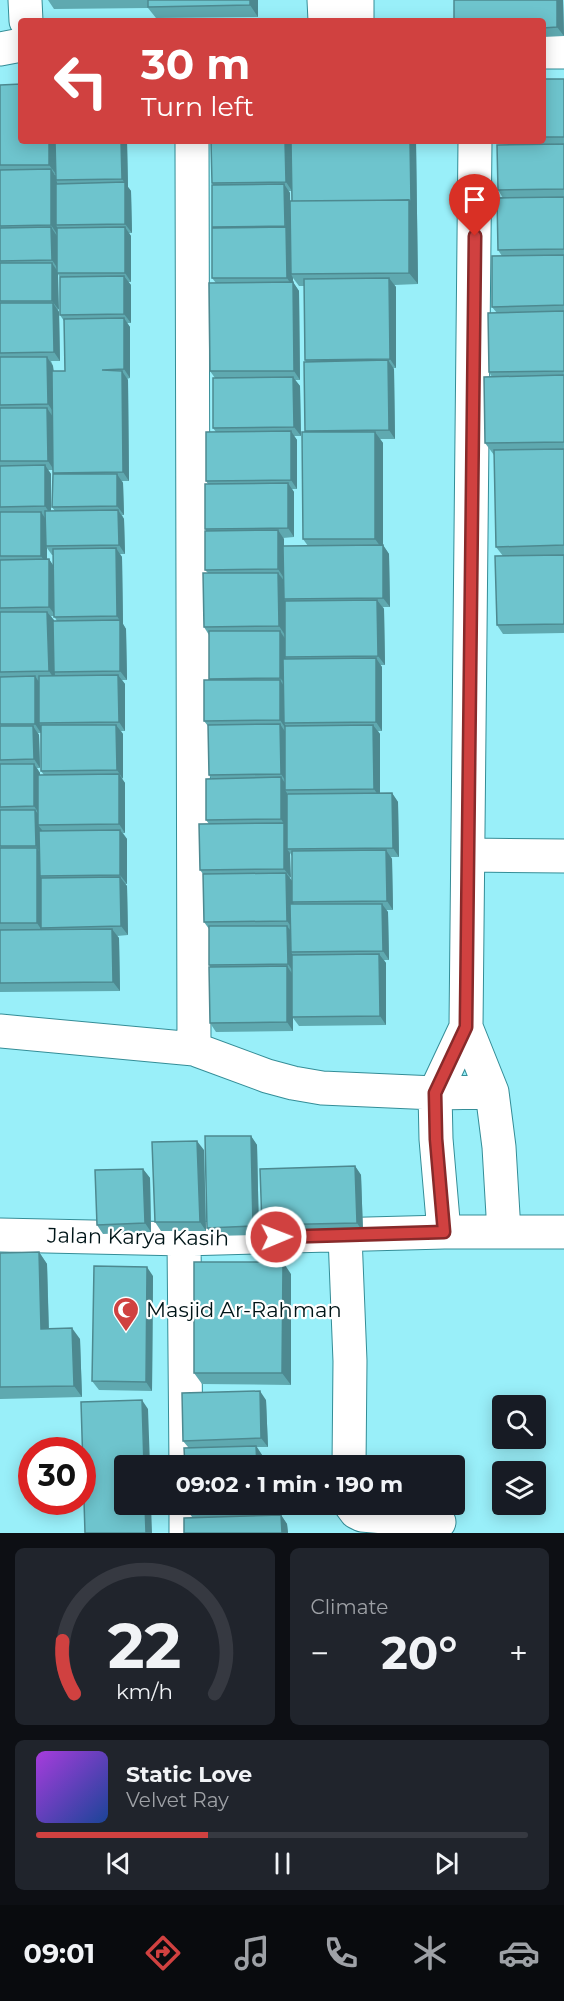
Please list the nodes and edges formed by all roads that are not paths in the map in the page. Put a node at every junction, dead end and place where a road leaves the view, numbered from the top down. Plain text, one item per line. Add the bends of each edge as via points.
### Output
1 (25, 0) edge
2 (324, 0) edge
3 (357, 0) edge
4 (26, 18) edge
5 (324, 18) edge
6 (357, 18) edge
7 (18, 46) edge
8 (0, 49) edge
9 (546, 52) edge
10 (564, 52) edge
11 (192, 144) edge
12 (476, 144) edge
13 (468, 855) junction
14 (564, 856) edge
15 (466, 1027) junction
16 (0, 1031) edge
17 (194, 1049) junction
18 (492, 1092) junction
19 (435, 1093) junction
20 (444, 1232) junction
21 (504, 1232) junction
22 (564, 1232) edge
23 (0, 1235) edge
24 (345, 1236) junction
25 (184, 1239) junction
26 (186, 1455) edge
27 (349, 1455) edge
28 (186, 1515) edge
29 (363, 1515) edge
30 (439, 1522) dead end
31 (186, 1533) edge

1 - 4 street
2 - 5 street
3 - 6 street
7 - 8 street
9 - 10 street
11 - 17 street
12 - 13 street
13 - 14 street
13 - 15 street
15 - 18 street
15 - 19 street
16 - 17 street
17 - 19 street via 293,1083
18 - 19 street
18 - 21 street
19 - 20 street
20 - 21 street, Jalan Karya Kasih
20 - 24 street, Jalan Karya Kasih
21 - 22 street, Jalan Karya Kasih
23 - 25 street, Jalan Karya Kasih
24 - 25 street, Jalan Karya Kasih
24 - 27 street
25 - 26 street
28 - 31 street
29 - 30 street

